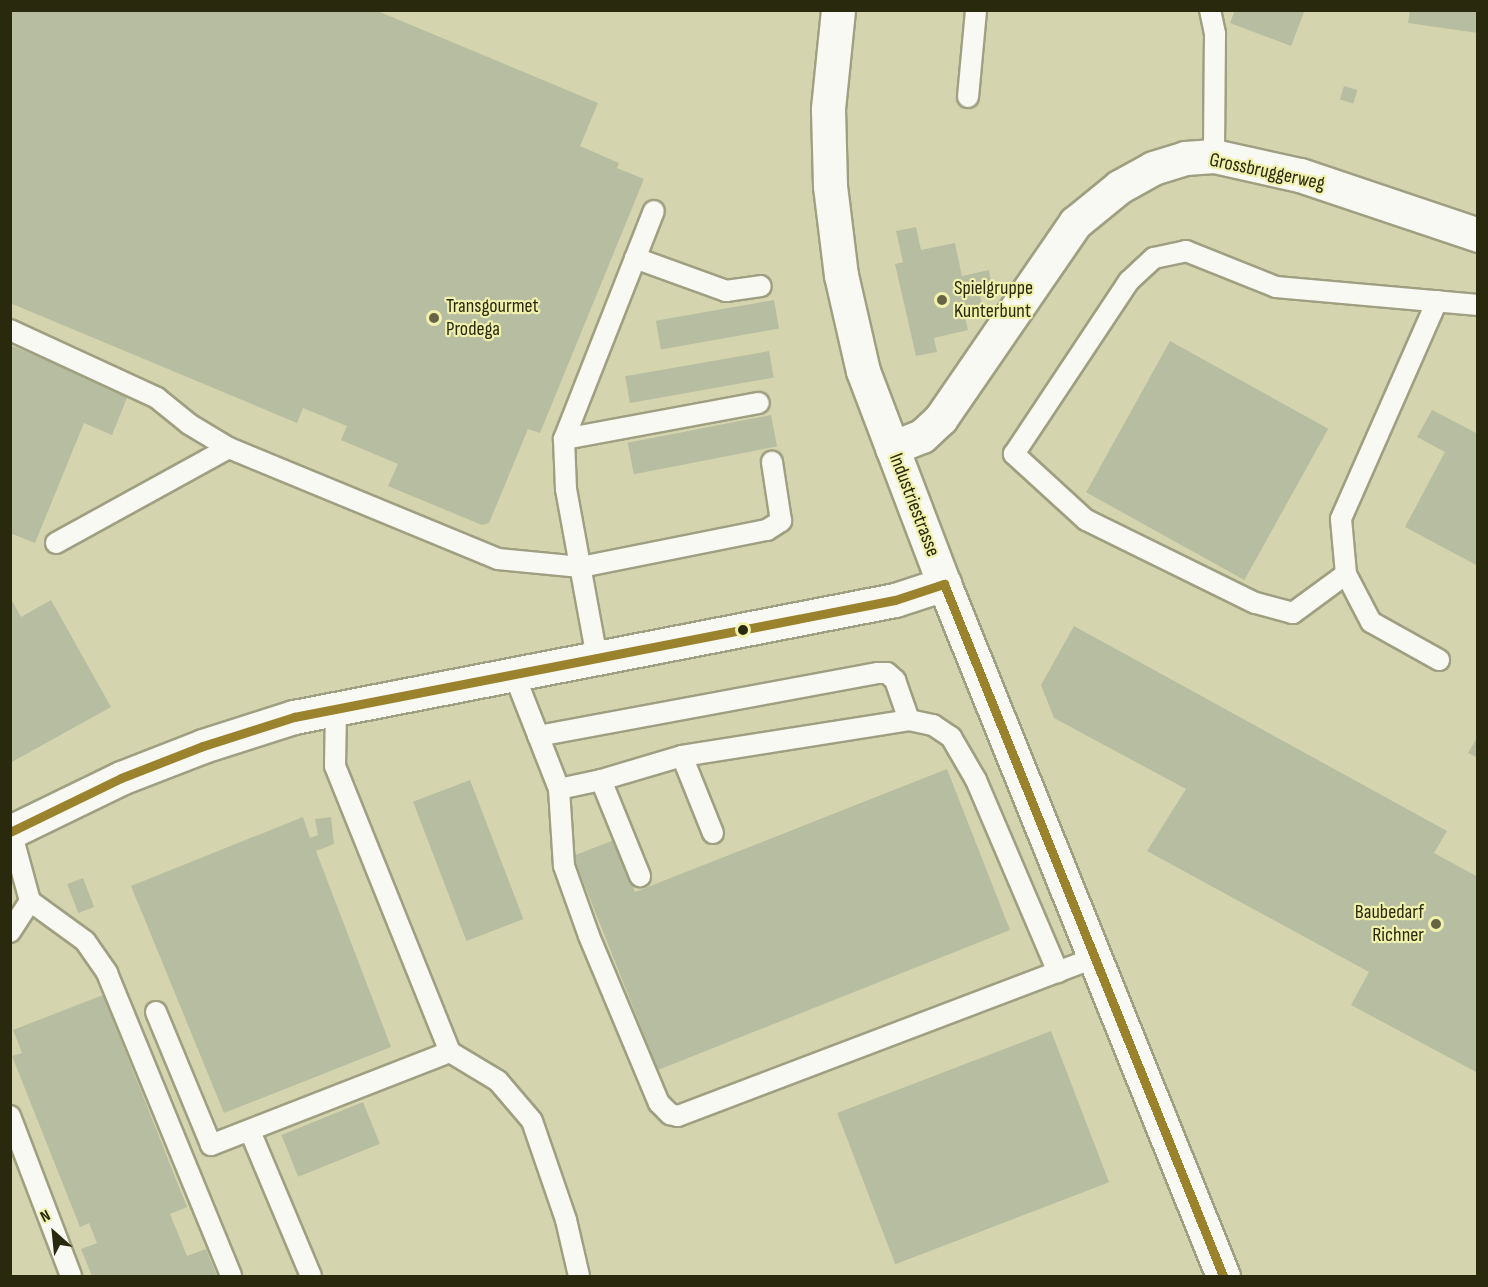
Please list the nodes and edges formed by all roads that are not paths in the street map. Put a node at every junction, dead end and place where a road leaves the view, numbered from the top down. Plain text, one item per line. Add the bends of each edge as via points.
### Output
1 (838, 10) edge
2 (976, 10) edge
3 (1210, 10) edge
4 (968, 97) dead end
5 (1214, 156) junction
6 (654, 211) dead end
7 (1478, 235) edge
8 (635, 258) junction
9 (761, 286) dead end
10 (1437, 301) junction
11 (1478, 305) edge
12 (10, 330) edge
13 (759, 403) dead end
14 (564, 439) junction
15 (229, 448) junction
16 (892, 448) junction
17 (772, 462) dead end
18 (56, 543) dead end
19 (581, 567) junction
20 (1346, 574) junction
21 (944, 584) junction
22 (597, 658) junction
23 (1439, 660) dead end
24 (514, 674) junction
25 (336, 709) junction
26 (909, 720) junction
27 (538, 736) junction
28 (682, 756) junction
29 (601, 780) junction
30 (559, 789) junction
31 (11, 832) edge
32 (712, 833) dead end
33 (640, 876) dead end
34 (30, 901) junction
35 (10, 932) edge
36 (1096, 957) junction
37 (1058, 972) junction
38 (156, 1012) dead end
39 (450, 1052) junction
40 (10, 1116) edge
41 (250, 1131) junction
42 (72, 1276) edge
43 (231, 1276) edge
44 (311, 1276) edge
45 (579, 1276) edge
46 (1223, 1276) edge

1 - 16 street, Industriestrasse via 828,109 831,197 841,275 863,371
2 - 4 lane
3 - 5 lane via 1215,34
5 - 7 street, Grossbruggerweg via 1300,175
5 - 16 street, Grossbruggerweg via 1185,158 1153,168 1119,187 1075,223 941,418 922,436
6 - 8 lane
8 - 9 lane via 726,291
8 - 14 lane
10 - 11 lane
10 - 20 lane via 1341,519
10 - 20 lane via 1276,287 1186,251 1154,258 1130,281 1014,454 1086,520 1255,603 1293,613
12 - 15 lane via 157,398 189,424
13 - 14 lane
14 - 19 lane via 567,489
15 - 18 lane
15 - 19 lane via 498,559
16 - 21 street, Industriestrasse
17 - 19 lane via 781,521 767,530
19 - 22 lane
20 - 23 lane via 1371,622
21 - 22 street via 896,600
21 - 36 street, Industriestrasse
22 - 24 street
24 - 25 street
24 - 27 lane
25 - 31 street via 294,717 203,746 121,778
25 - 39 lane via 335,766
26 - 27 lane via 895,680 886,673 878,673
26 - 28 lane
26 - 37 lane via 933,724 951,737 976,780
27 - 30 lane
28 - 29 lane
28 - 32 lane
29 - 30 lane
29 - 33 lane
30 - 37 lane via 564,866 659,1102 670,1114 678,1116
31 - 34 lane
34 - 35 lane
34 - 43 lane via 85,940 107,973
36 - 37 lane
36 - 46 street, Industriestrasse
38 - 41 lane via 212,1145
39 - 41 lane
39 - 45 lane via 498,1081 531,1121 566,1220
40 - 42 lane
41 - 44 lane

